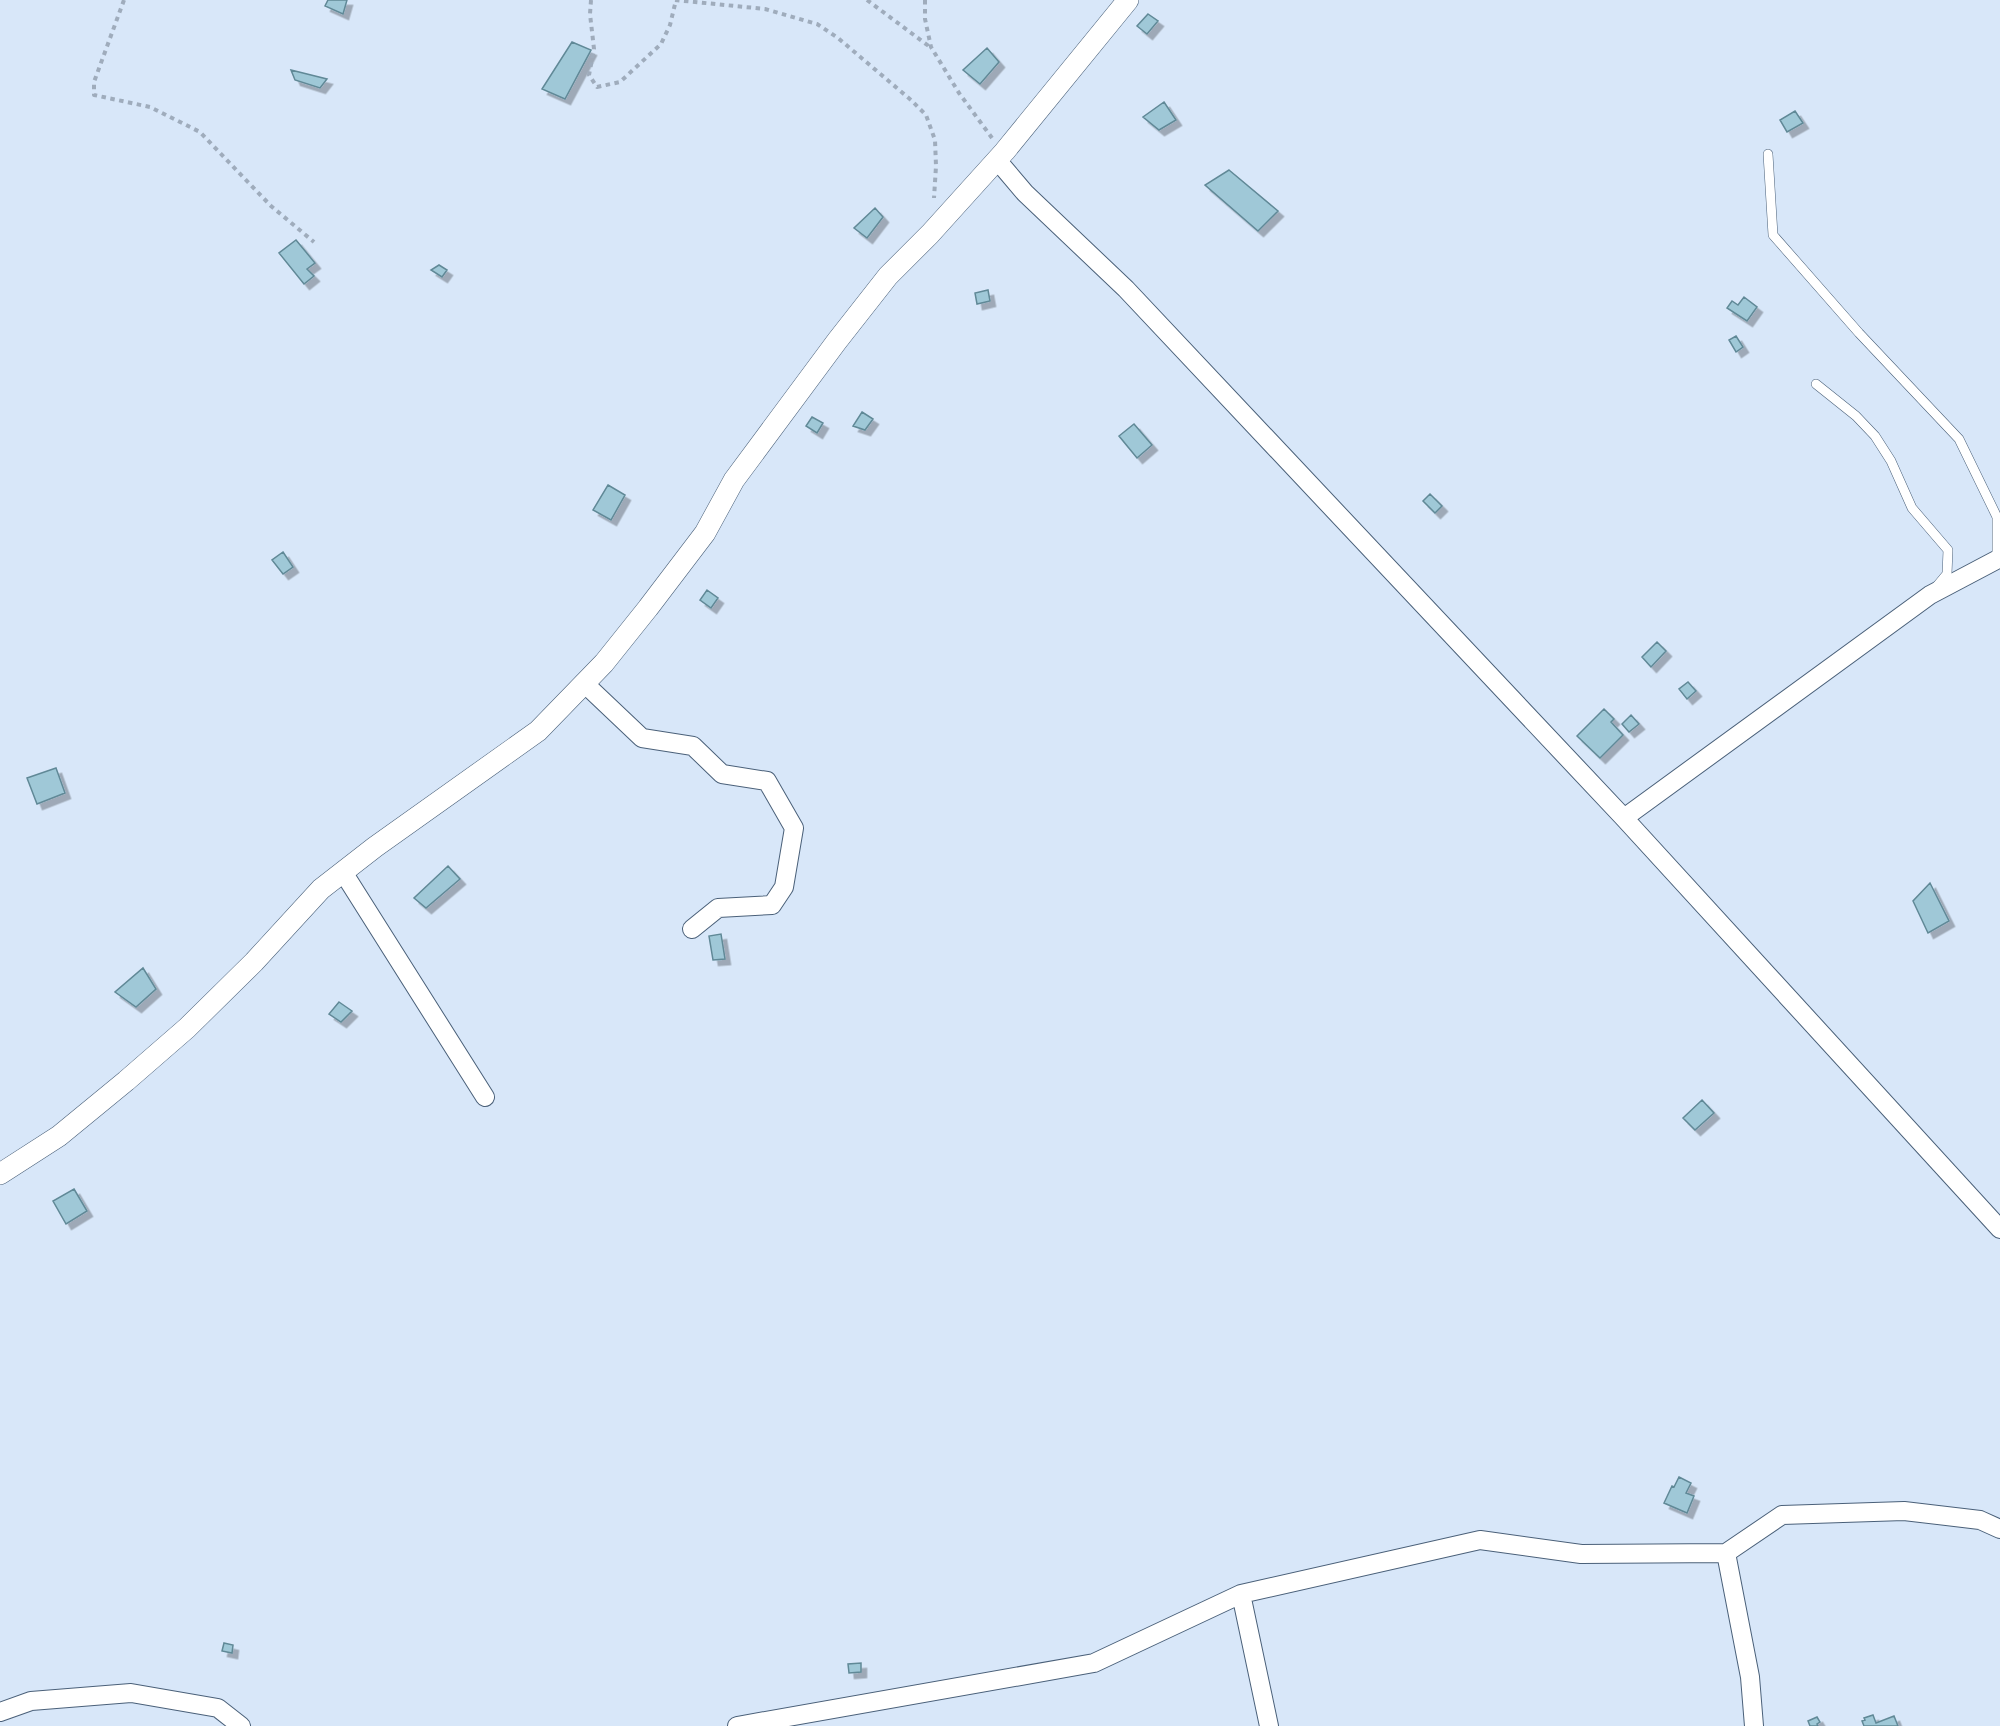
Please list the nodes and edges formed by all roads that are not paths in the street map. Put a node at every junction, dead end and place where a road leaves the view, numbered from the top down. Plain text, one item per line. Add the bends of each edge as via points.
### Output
1 (1128, 0) edge
2 (1768, 154) dead end
3 (1001, 156) junction
4 (1816, 384) dead end
5 (1999, 559) edge
6 (1930, 594) junction
7 (584, 683) junction
8 (1624, 818) junction
9 (343, 872) junction
10 (692, 929) dead end
11 (485, 1097) dead end
12 (0, 1174) edge
13 (2000, 1229) edge
14 (2000, 1529) edge
15 (1726, 1553) junction
16 (1241, 1594) junction
17 (0, 1712) edge
18 (241, 1726) edge
19 (737, 1726) edge
20 (1269, 1726) edge
21 (1754, 1726) edge

1 - 3 street
2 - 5 lane via 1773,236 1959,439 1997,518
3 - 7 street via 888,276 734,480 705,533 604,663
3 - 8 street via 1025,193 1126,289
4 - 6 lane via 1875,436 1912,508 1948,550 1947,574
5 - 6 street
6 - 8 street
7 - 9 street via 538,731
7 - 10 street via 642,738 693,746 722,774 768,781 794,828 784,887 772,905 718,908
8 - 13 street
9 - 11 street
9 - 12 street via 321,889 254,962 161,1051 59,1136
14 - 15 street via 1980,1520 1904,1511 1782,1515
15 - 16 street via 1581,1554 1480,1540
15 - 21 street via 1750,1677
16 - 19 street via 1094,1663
16 - 20 street
17 - 18 street via 32,1701 131,1694 218,1708

